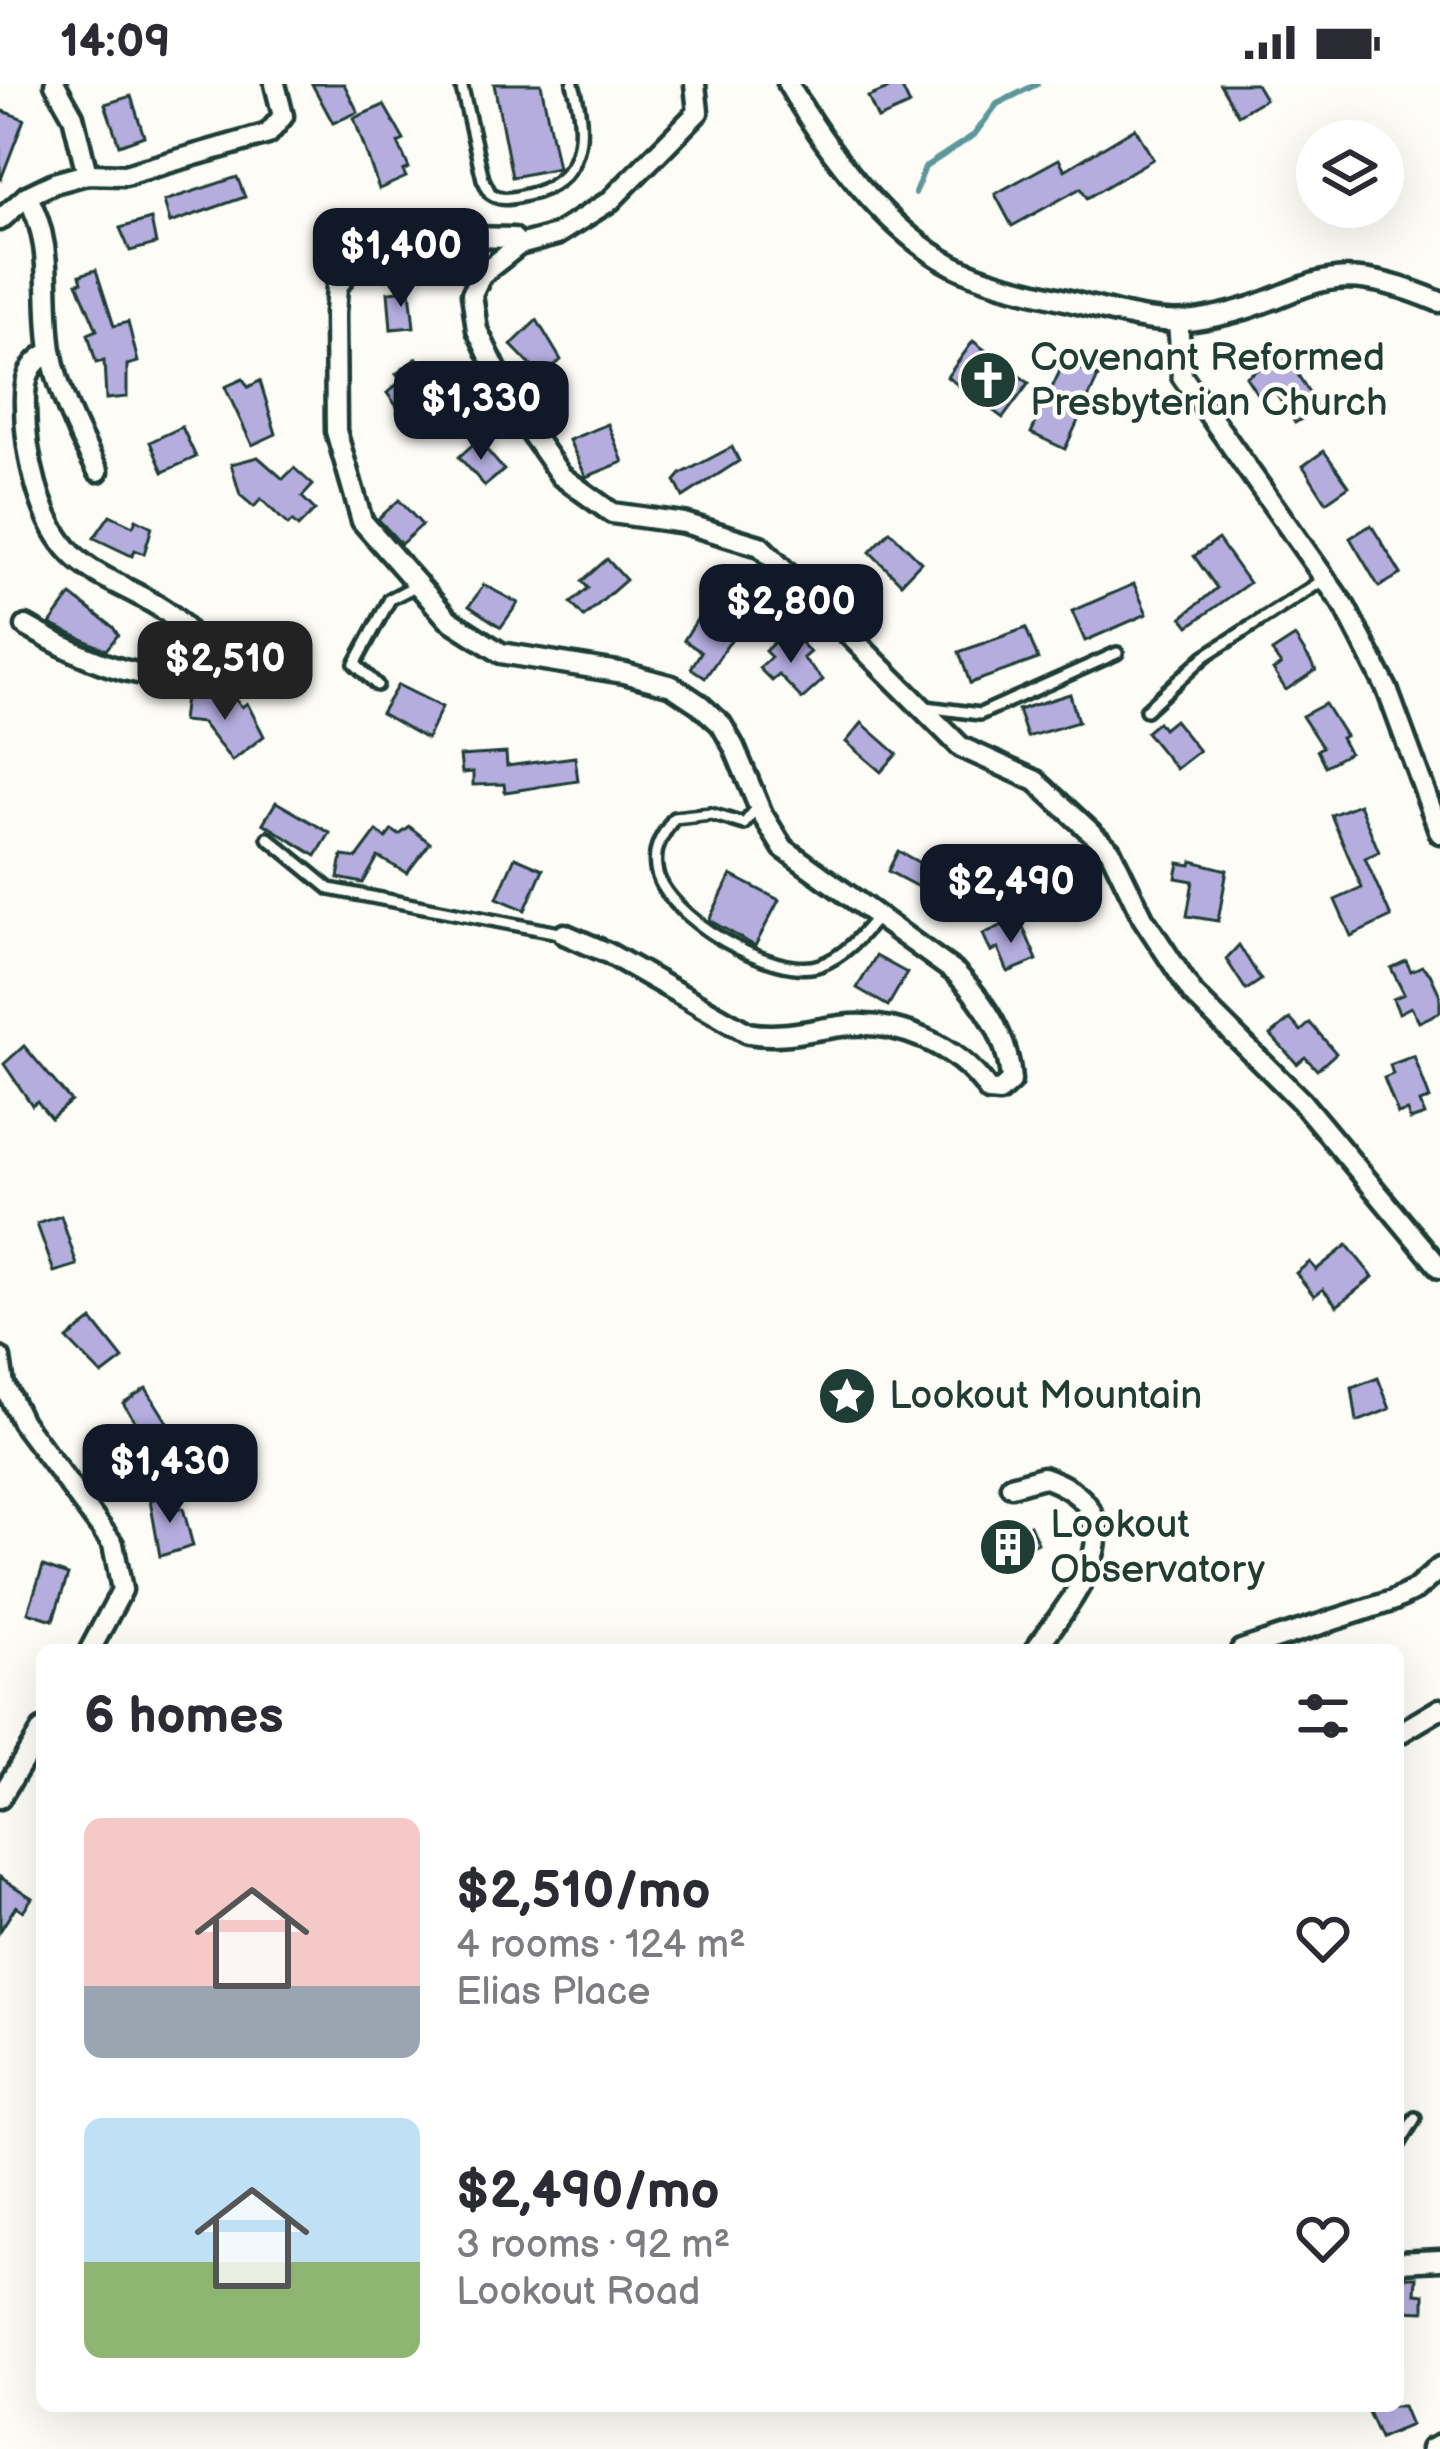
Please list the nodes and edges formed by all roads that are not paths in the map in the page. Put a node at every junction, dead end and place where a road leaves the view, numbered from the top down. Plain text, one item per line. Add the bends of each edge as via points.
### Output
1 (56, 84) edge
2 (274, 84) edge
3 (461, 84) edge
4 (573, 84) edge
5 (695, 84) edge
6 (788, 84) edge
7 (87, 174) junction
8 (27, 196) junction
9 (0, 220) edge
10 (519, 244) junction
11 (1440, 302) edge
12 (1178, 322) junction
13 (51, 352) junction
14 (98, 471) dead end
15 (1325, 578) junction
16 (417, 585) junction
17 (26, 626) dead end
18 (1117, 653) dead end
19 (376, 685) dead end
20 (921, 707) junction
21 (1146, 710) dead end
22 (758, 802) junction
23 (1440, 833) edge
24 (268, 838) dead end
25 (877, 917) junction
26 (564, 934) joint
27 (1440, 1268) edge
28 (0, 1358) edge
29 (1011, 1486) dead end
30 (1440, 1568) edge
31 (93, 1644) edge
32 (1039, 1644) edge
33 (1259, 1644) edge
34 (1440, 1709) edge
35 (1404, 1730) edge
36 (36, 1740) edge
37 (0, 1798) edge
38 (1415, 2118) dead end
39 (1404, 2136) edge
40 (1440, 2260) edge
41 (1404, 2262) edge
42 (1440, 2445) edge
43 (1431, 2449) edge

1 - 7 street
2 - 7 street via 283,116 268,134 124,175
3 - 4 lane via 483,179 505,199 568,177 582,131
5 - 10 street via 698,112 641,173 582,220
6 - 12 street via 880,206 944,260 1027,291
7 - 8 street
8 - 9 street
8 - 13 street via 44,241
10 - 16 street via 429,236 368,256 337,287 333,388 346,481 362,521
10 - 20 street via 472,293 478,330 518,413 561,476 612,513 760,546
11 - 12 street via 1401,285 1341,276
12 - 15 street via 1182,376
13 - 14 street
13 - 17 street via 28,372 24,399 48,518 85,566 181,622 199,657 179,674 143,671 71,651
15 - 21 lane via 1205,656
15 - 23 street via 1387,689
16 - 19 lane via 390,599 355,664
16 - 22 street via 476,642 501,653 672,686 721,724
18 - 20 lane via 980,714
20 - 27 street via 961,747 1036,781 1110,850 1193,994 1301,1101
22 - 25 street via 783,848
22 - 25 lane via 743,824 711,814 674,818 658,841 656,865 677,907 787,968 841,954
24 - 26 lane via 330,889
25 - 26 street via 980,998 1010,1064 1007,1088 989,1091 964,1062 890,1027 748,1034
28 - 31 street via 22,1422 113,1544 122,1590
29 - 32 street via 1043,1477 1075,1492 1093,1523 1086,1579
30 - 33 street via 1392,1601
34 - 35 street
36 - 37 street
38 - 39 lane
40 - 41 street
42 - 43 street

